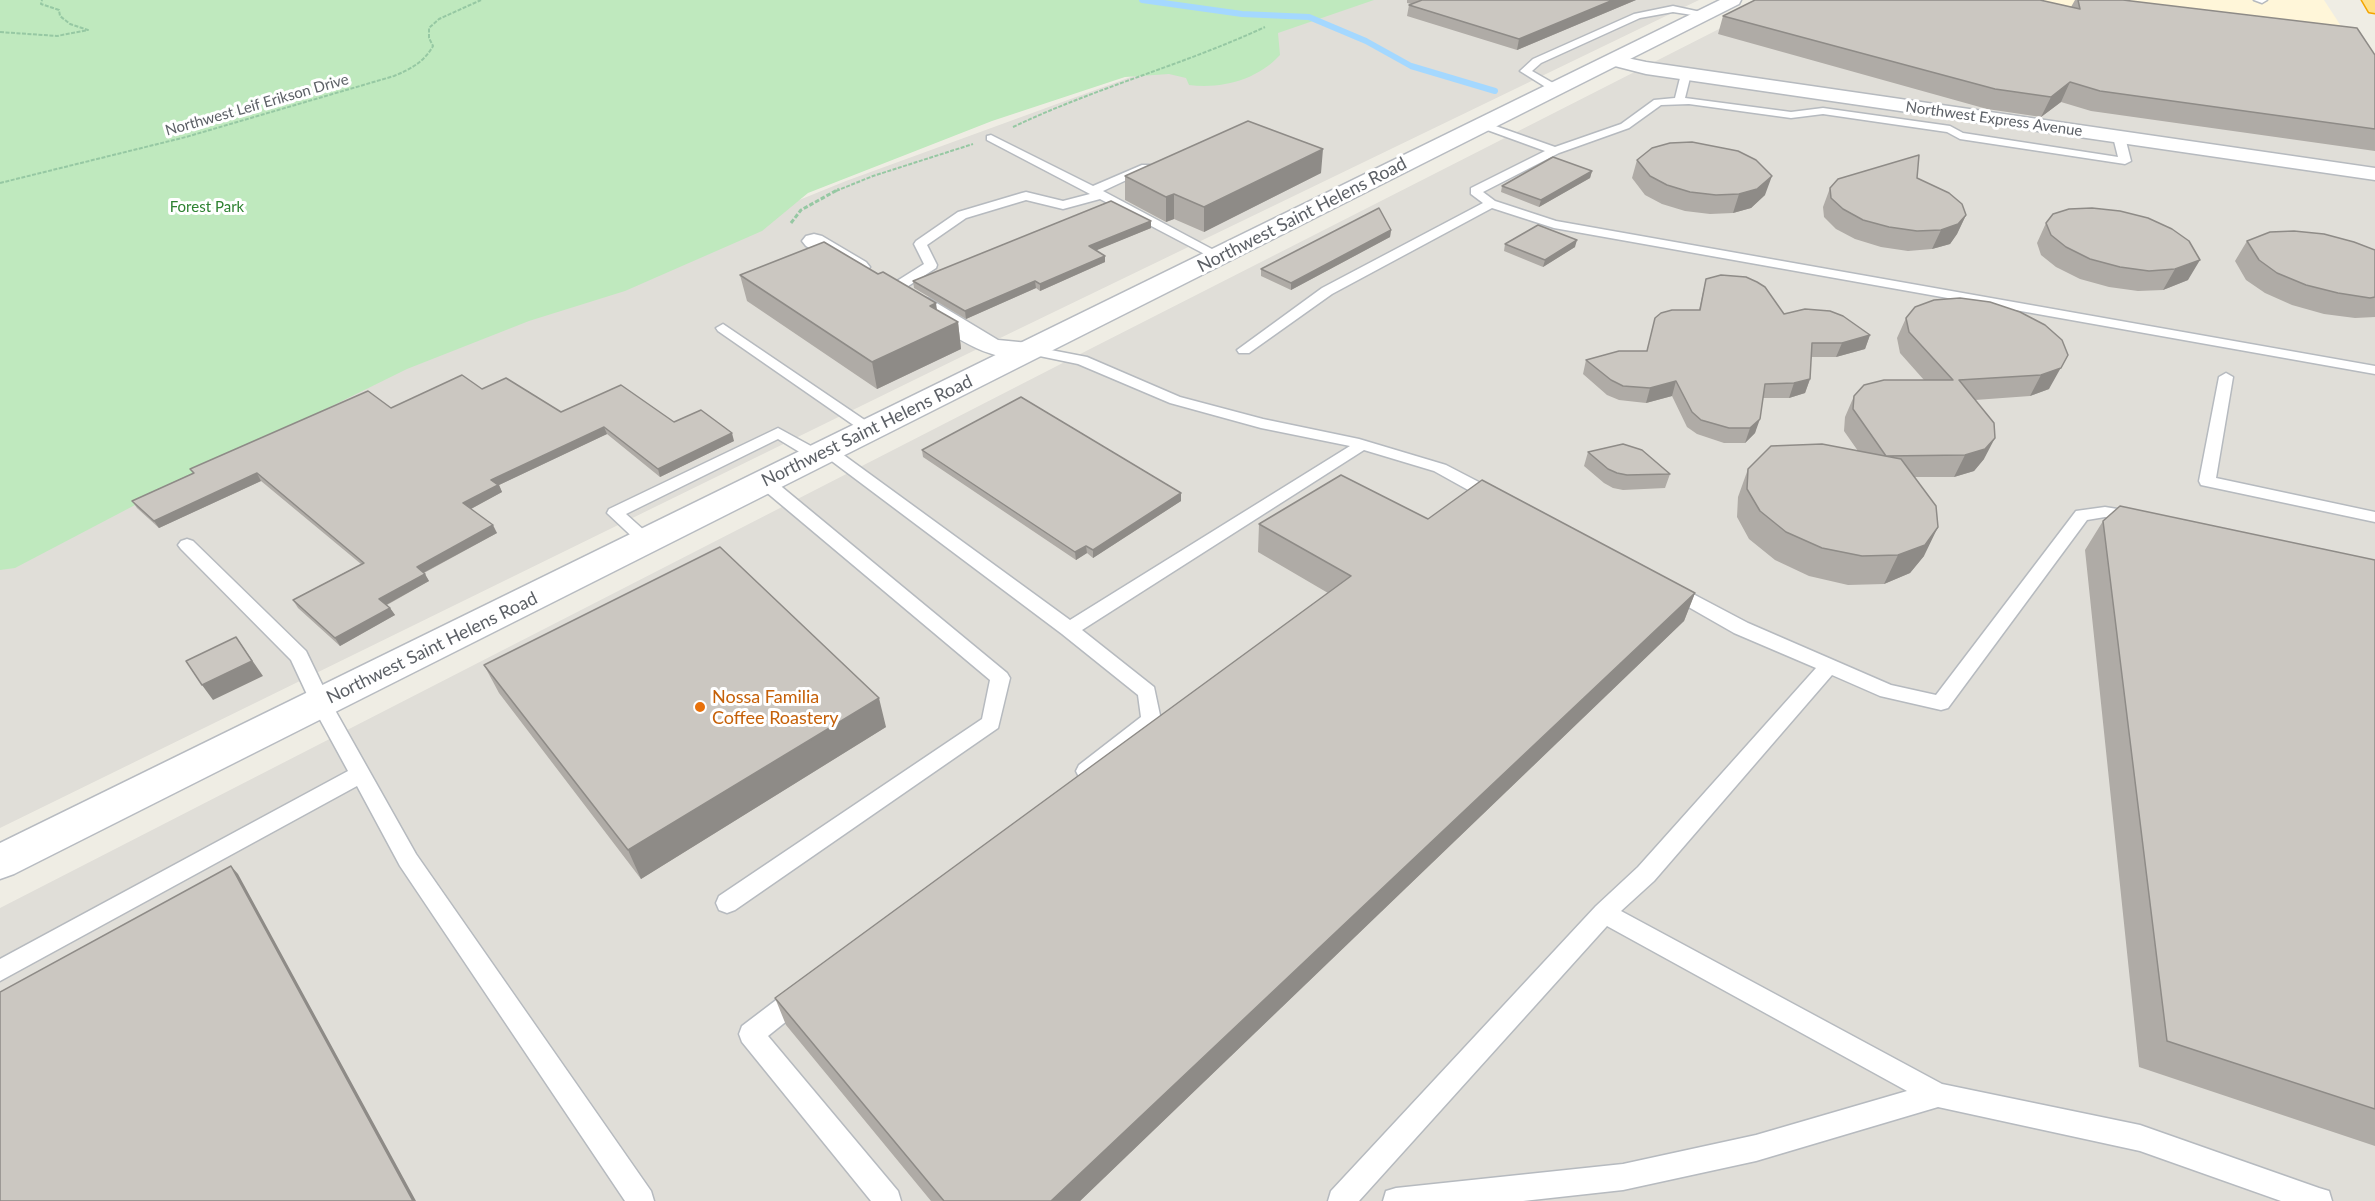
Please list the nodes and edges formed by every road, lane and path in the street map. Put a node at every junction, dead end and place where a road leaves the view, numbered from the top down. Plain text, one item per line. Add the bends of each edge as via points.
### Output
1 (42, 0) edge
2 (481, 0) edge
3 (1733, 0) edge
4 (2370, 0) edge
5 (2375, 8) edge
6 (1705, 14) junction
7 (0, 32) edge
8 (1613, 60) junction
9 (1686, 74) junction
10 (1556, 89) junction
11 (1679, 102) junction
12 (1483, 125) junction
13 (2120, 137) junction
14 (992, 138) dead end
15 (1555, 151) junction
16 (1154, 164) edge
17 (2375, 174) edge
18 (0, 183) edge
19 (1097, 193) junction
20 (1491, 204) junction
21 (814, 241) dead end
22 (1219, 256) junction
23 (894, 289) junction
24 (723, 328) dead end
25 (1030, 350) junction
26 (1244, 350) dead end
27 (2375, 370) edge
28 (2226, 377) dead end
29 (870, 430) junction
30 (1362, 445) junction
31 (822, 454) junction
32 (765, 482) junction
33 (1506, 504) edge
34 (2375, 517) edge
35 (2157, 522) edge
36 (647, 541) junction
37 (187, 545) dead end
38 (1659, 584) edge
39 (1069, 629) junction
40 (1829, 666) junction
41 (321, 703) junction
42 (361, 774) junction
43 (1067, 785) edge
44 (1, 859) edge
45 (727, 903) dead end
46 (1604, 913) junction
47 (0, 971) edge
48 (816, 983) edge
49 (1938, 1095) junction
50 (641, 1201) edge
51 (888, 1201) edge
52 (1341, 1201) edge
53 (1396, 1201) edge
54 (2319, 1201) edge

1 - 7 path via 41,4 59,10 70,24 88,30 80,34 38,35
2 - 18 path, Northwest Leif Erikson Drive via 439,19 429,28 433,46 429,56 392,76 186,137
3 - 6 main road, Northwest Saint Helens Road
4 - 5 highway
6 - 8 main road, Northwest Saint Helens Road
6 - 10 lane via 1673,9 1637,16 1537,61 1525,71
8 - 9 main road, Northwest Express Avenue
8 - 10 main road, Northwest Saint Helens Road
9 - 11 lane
9 - 13 main road, Northwest Express Avenue
10 - 12 main road, Northwest Saint Helens Road
11 - 13 lane via 1791,115 1823,111 2125,161
11 - 15 lane via 1658,102 1625,126
12 - 15 lane
12 - 22 main road, Northwest Saint Helens Road
13 - 17 main road, Northwest Express Avenue
14 - 19 lane
15 - 20 lane via 1475,191
16 - 19 lane
19 - 22 lane
19 - 23 lane via 1063,205 1026,196 962,215 920,244 931,265
20 - 26 lane via 1327,291
20 - 27 lane via 1554,224
21 - 23 main road
22 - 25 main road, Northwest Saint Helens Road
23 - 25 main road via 992,347
24 - 29 lane
25 - 29 main road, Northwest Saint Helens Road
25 - 30 lane via 1082,360 1175,400
28 - 34 lane via 2207,481
29 - 31 main road, Northwest Saint Helens Road
30 - 33 lane via 1440,468
30 - 39 lane
31 - 32 main road, Northwest Saint Helens Road
31 - 36 lane via 778,433 615,513
31 - 39 lane
32 - 36 main road, Northwest Saint Helens Road
32 - 45 lane via 1000,678 991,723
35 - 40 lane via 2123,514 2082,515 1941,703 1887,691
36 - 41 main road, Northwest Saint Helens Road
37 - 41 lane via 299,656
38 - 40 lane via 1741,628
39 - 43 lane via 1147,692 1151,720
40 - 46 lane via 1646,874
41 - 42 lane
41 - 44 main road, Northwest Saint Helens Road
42 - 47 lane
42 - 50 lane via 408,860
46 - 49 lane
46 - 52 lane
48 - 51 lane via 751,1034
49 - 53 lane via 1756,1148 1623,1177
49 - 54 lane via 2140,1138

